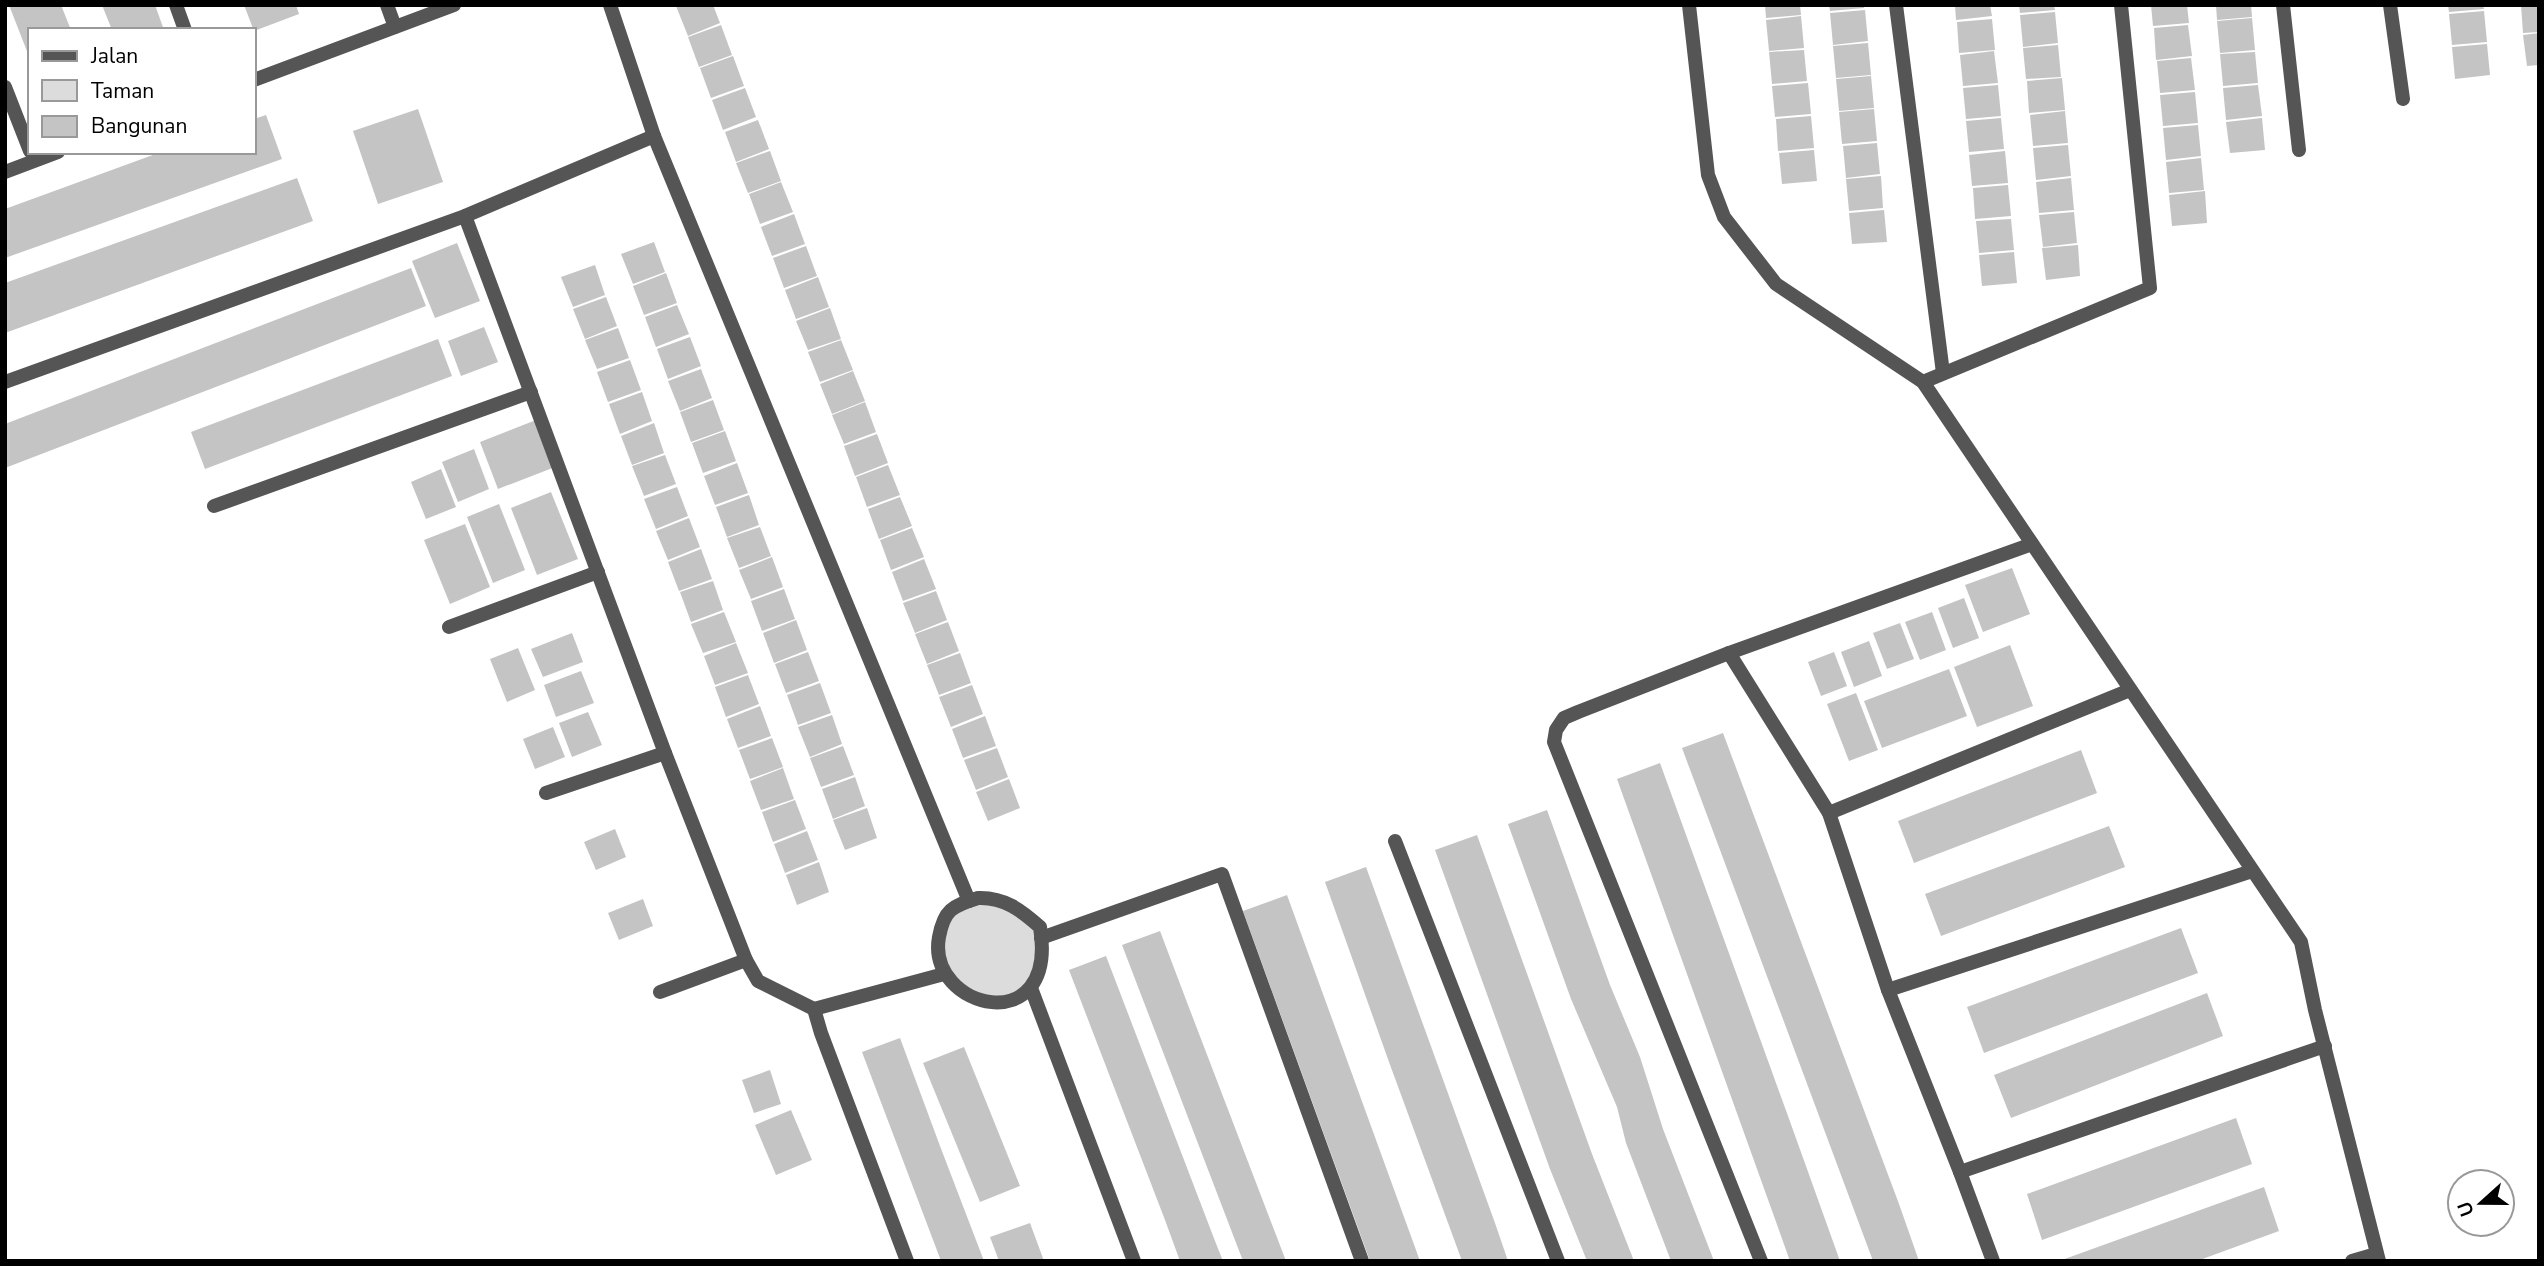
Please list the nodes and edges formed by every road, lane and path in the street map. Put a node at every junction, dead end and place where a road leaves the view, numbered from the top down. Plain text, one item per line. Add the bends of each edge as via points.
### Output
1 (176, 5) edge
2 (387, 5) edge
3 (454, 5) edge
4 (610, 5) edge
5 (1689, 5) edge
6 (1896, 5) edge
7 (2121, 5) edge
8 (2283, 5) edge
9 (2390, 5) edge
10 (395, 27) junction
11 (184, 28) edge
12 (256, 78) edge
13 (5, 87) edge
14 (2403, 99) dead end
15 (654, 136) junction
16 (28, 147) edge
17 (2300, 150) dead end
18 (31, 155) edge
19 (5, 172) edge
20 (465, 216) junction
21 (1943, 373) junction
22 (5, 382) edge
23 (1923, 382) junction
24 (531, 392) junction
25 (214, 506) dead end
26 (2032, 544) junction
27 (598, 572) junction
28 (449, 627) dead end
29 (1729, 653) junction
30 (2130, 690) junction
31 (665, 753) junction
32 (546, 793) dead end
33 (1829, 813) junction
34 (1395, 841) dead end
35 (2252, 871) junction
36 (969, 901) junction
37 (1041, 938) junction
38 (746, 960) junction
39 (944, 974) junction
40 (1031, 988) junction
41 (1888, 990) junction
42 (660, 992) dead end
43 (814, 1009) junction
44 (2325, 1046) junction
45 (1960, 1172) junction
46 (2378, 1257) edge
47 (907, 1261) edge
48 (1134, 1261) edge
49 (1362, 1261) edge
50 (1558, 1261) edge
51 (1761, 1261) edge
52 (1993, 1261) edge
53 (2353, 1261) edge

1 - 11 street
2 - 10 street
3 - 10 street
4 - 15 street
5 - 23 street via 1708,175 1724,217 1776,284
6 - 21 street
7 - 21 street via 2150,288
8 - 17 street
9 - 14 street
10 - 12 street
13 - 16 street
15 - 20 street
15 - 36 street
18 - 19 street
20 - 22 street
20 - 24 street
21 - 23 street
23 - 26 street
24 - 25 street
24 - 27 street
26 - 29 street
26 - 30 street
27 - 28 street
27 - 31 street
29 - 33 street
29 - 51 street via 1564,718 1555,742
30 - 33 street
30 - 35 street
31 - 32 street
31 - 38 street
33 - 41 street
34 - 50 street
35 - 41 street
35 - 44 street via 2301,942
36 - 37 street via 988,898 1010,904 1040,927
36 - 39 street via 952,907 941,925 937,946
37 - 40 street via 1041,967
37 - 49 street via 1222,874
38 - 42 street
38 - 43 street via 758,981
39 - 40 street via 959,990 987,1001 1015,999
39 - 43 street
40 - 48 street
41 - 45 street
43 - 47 street
44 - 45 street
44 - 46 street
45 - 52 street
46 - 53 street

